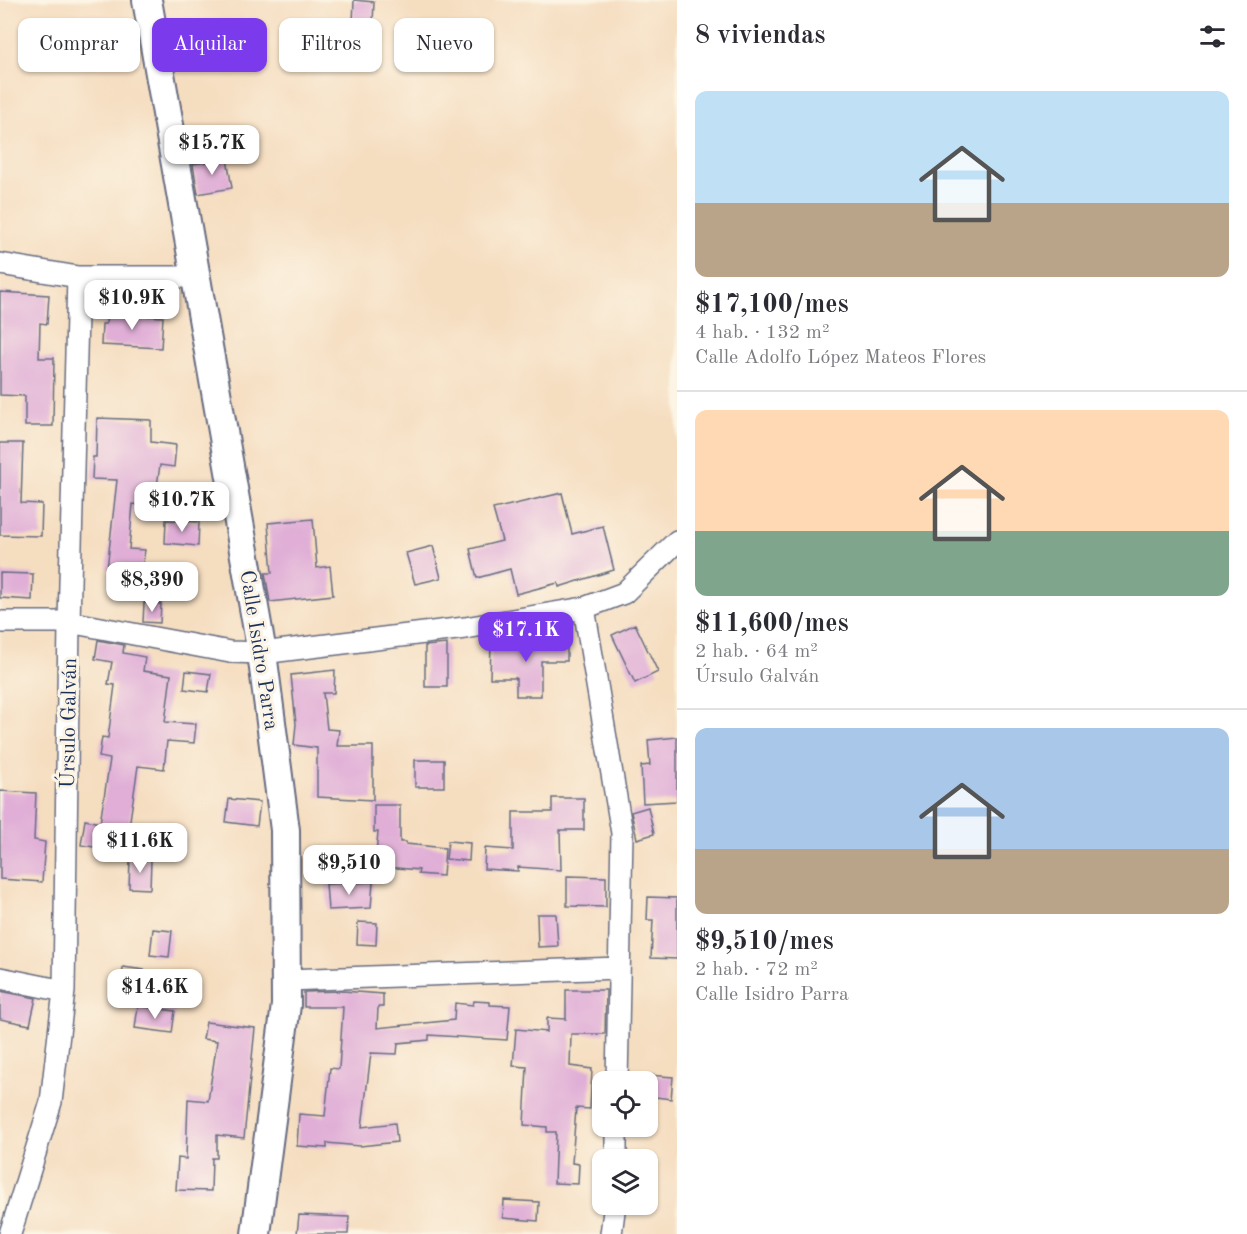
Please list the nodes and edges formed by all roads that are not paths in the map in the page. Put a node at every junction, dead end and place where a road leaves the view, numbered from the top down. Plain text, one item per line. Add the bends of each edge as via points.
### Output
1 (147, 0) edge
2 (0, 264) edge
3 (78, 277) junction
4 (196, 277) junction
5 (677, 541) edge
6 (584, 608) junction
7 (0, 622) edge
8 (69, 622) junction
9 (262, 653) junction
10 (620, 968) junction
11 (0, 978) edge
12 (286, 980) junction
13 (64, 991) junction
14 (617, 1071) edge
15 (614, 1215) edge
16 (9, 1234) edge
17 (256, 1234) edge
18 (611, 1234) edge

1 - 4 street, Calle Isidro Parra
2 - 3 street
3 - 4 street
3 - 8 street, Úrsulo Galván
4 - 9 street, Calle Isidro Parra
5 - 6 street via 624,593
6 - 9 street via 465,628
6 - 10 street via 622,833
7 - 8 street
8 - 9 street via 230,652
8 - 13 street, Úrsulo Galván
9 - 12 street, Calle Isidro Parra via 285,830
10 - 12 street
10 - 14 street
11 - 13 street
12 - 17 street, Calle Isidro Parra
13 - 16 street, Úrsulo Galván via 51,1102
15 - 18 street

